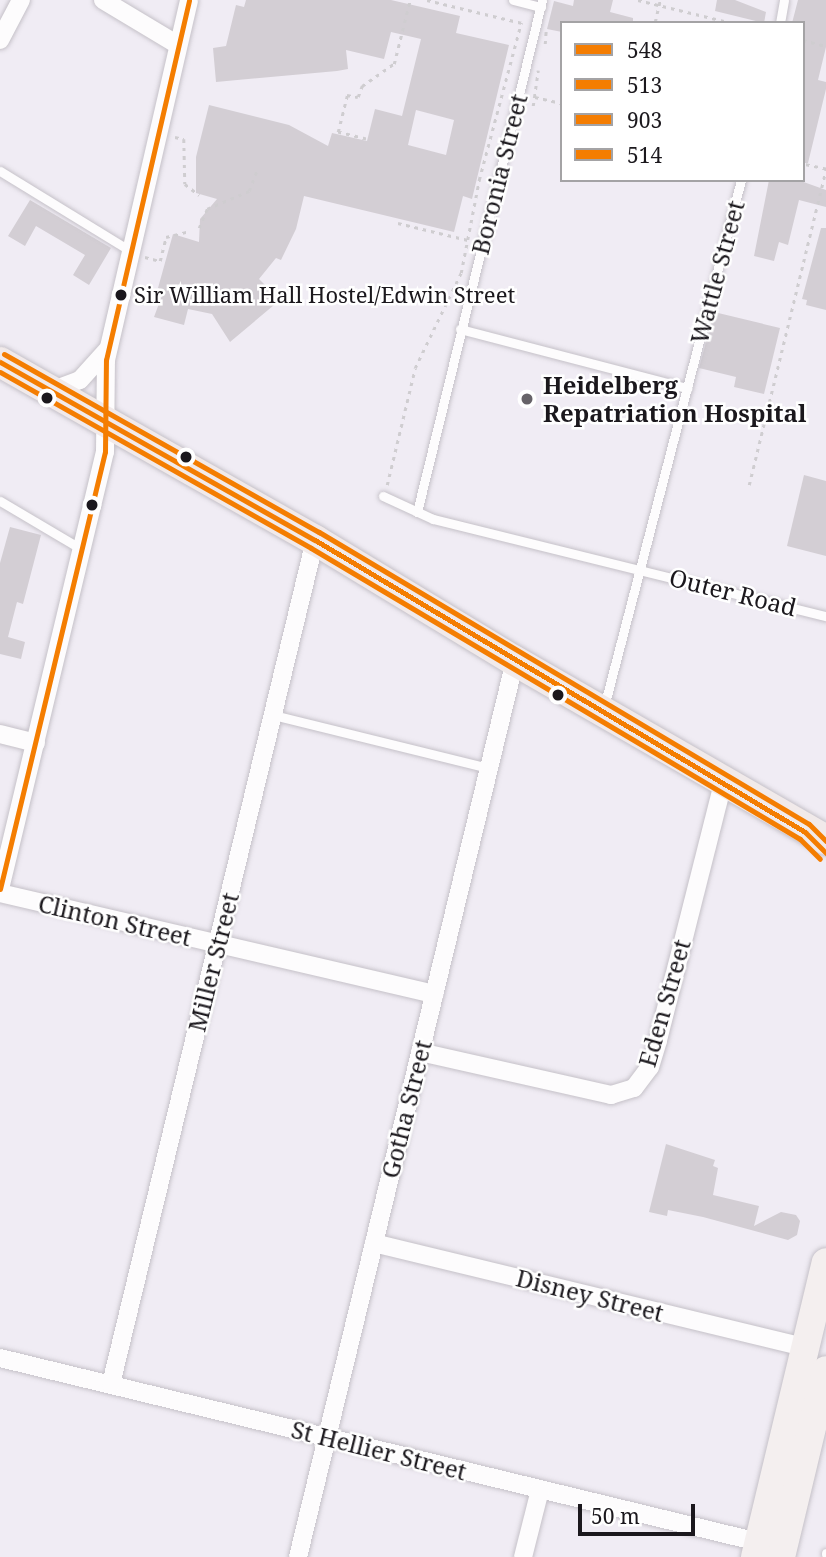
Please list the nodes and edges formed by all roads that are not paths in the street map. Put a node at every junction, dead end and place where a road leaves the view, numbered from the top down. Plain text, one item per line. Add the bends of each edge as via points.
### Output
1 (21, 0) edge
2 (103, 0) edge
3 (190, 0) edge
4 (513, 0) edge
5 (784, 0) edge
6 (541, 4) edge
7 (780, 21) edge
8 (0, 40) edge
9 (178, 45) junction
10 (0, 171) edge
11 (740, 182) edge
12 (137, 253) junction
13 (460, 329) junction
14 (108, 349) junction
15 (0, 362) edge
16 (44, 387) junction
17 (687, 388) junction
18 (104, 422) junction
19 (387, 498) road end
20 (0, 501) edge
21 (417, 512) junction
22 (315, 540) junction
23 (83, 551) junction
24 (641, 568) junction
25 (826, 616) edge
26 (515, 661) junction
27 (603, 712) junction
28 (272, 715) junction
29 (0, 734) edge
30 (36, 743) junction
31 (489, 768) junction
32 (723, 783) junction
33 (819, 841) edge
34 (0, 891) edge
35 (218, 944) junction
36 (434, 995) junction
37 (420, 1052) junction
38 (374, 1243) junction
39 (826, 1262) edge
40 (807, 1348) junction
41 (0, 1358) edge
42 (826, 1370) edge
43 (111, 1384) junction
44 (327, 1437) junction
45 (540, 1490) junction
46 (769, 1551) edge
47 (298, 1557) edge
48 (523, 1557) edge

1 - 8 street
2 - 9 street
3 - 9 street
4 - 6 lane
5 - 7 lane
6 - 13 lane, Boronia Street
9 - 12 street
10 - 12 lane
11 - 17 lane, Wattle Street
12 - 14 street
13 - 17 lane
13 - 21 lane, Boronia Street
14 - 16 street via 80,380 59,388
14 - 18 street
15 - 16 highway
16 - 18 highway
17 - 24 lane, Wattle Street
18 - 22 highway
18 - 23 street via 105,452
19 - 21 lane, Outer Road
20 - 23 lane
21 - 24 lane, Outer Road
22 - 26 highway
22 - 28 street, Miller Street
23 - 30 street
24 - 25 lane, Outer Road
24 - 27 lane, Wattle Street
26 - 27 highway
26 - 31 street, Gotha Street
27 - 32 highway
28 - 31 lane
28 - 35 street, Miller Street
29 - 30 street
30 - 34 street
31 - 36 street, Gotha Street
32 - 33 highway
32 - 37 street, Eden Street via 659,1040 650,1068 634,1088 611,1095
34 - 35 street, Clinton Street
35 - 36 street, Clinton Street
35 - 43 street, Miller Street
36 - 37 street, Gotha Street
37 - 38 street, Gotha Street
38 - 40 street, Disney Street
38 - 44 street, Gotha Street
39 - 40 main road
40 - 46 main road
41 - 43 street, St Hellier Street
42 - 46 main road
43 - 44 street, St Hellier Street
44 - 45 street, St Hellier Street
44 - 47 street, Gotha Street
45 - 46 street, St Hellier Street
45 - 48 street

